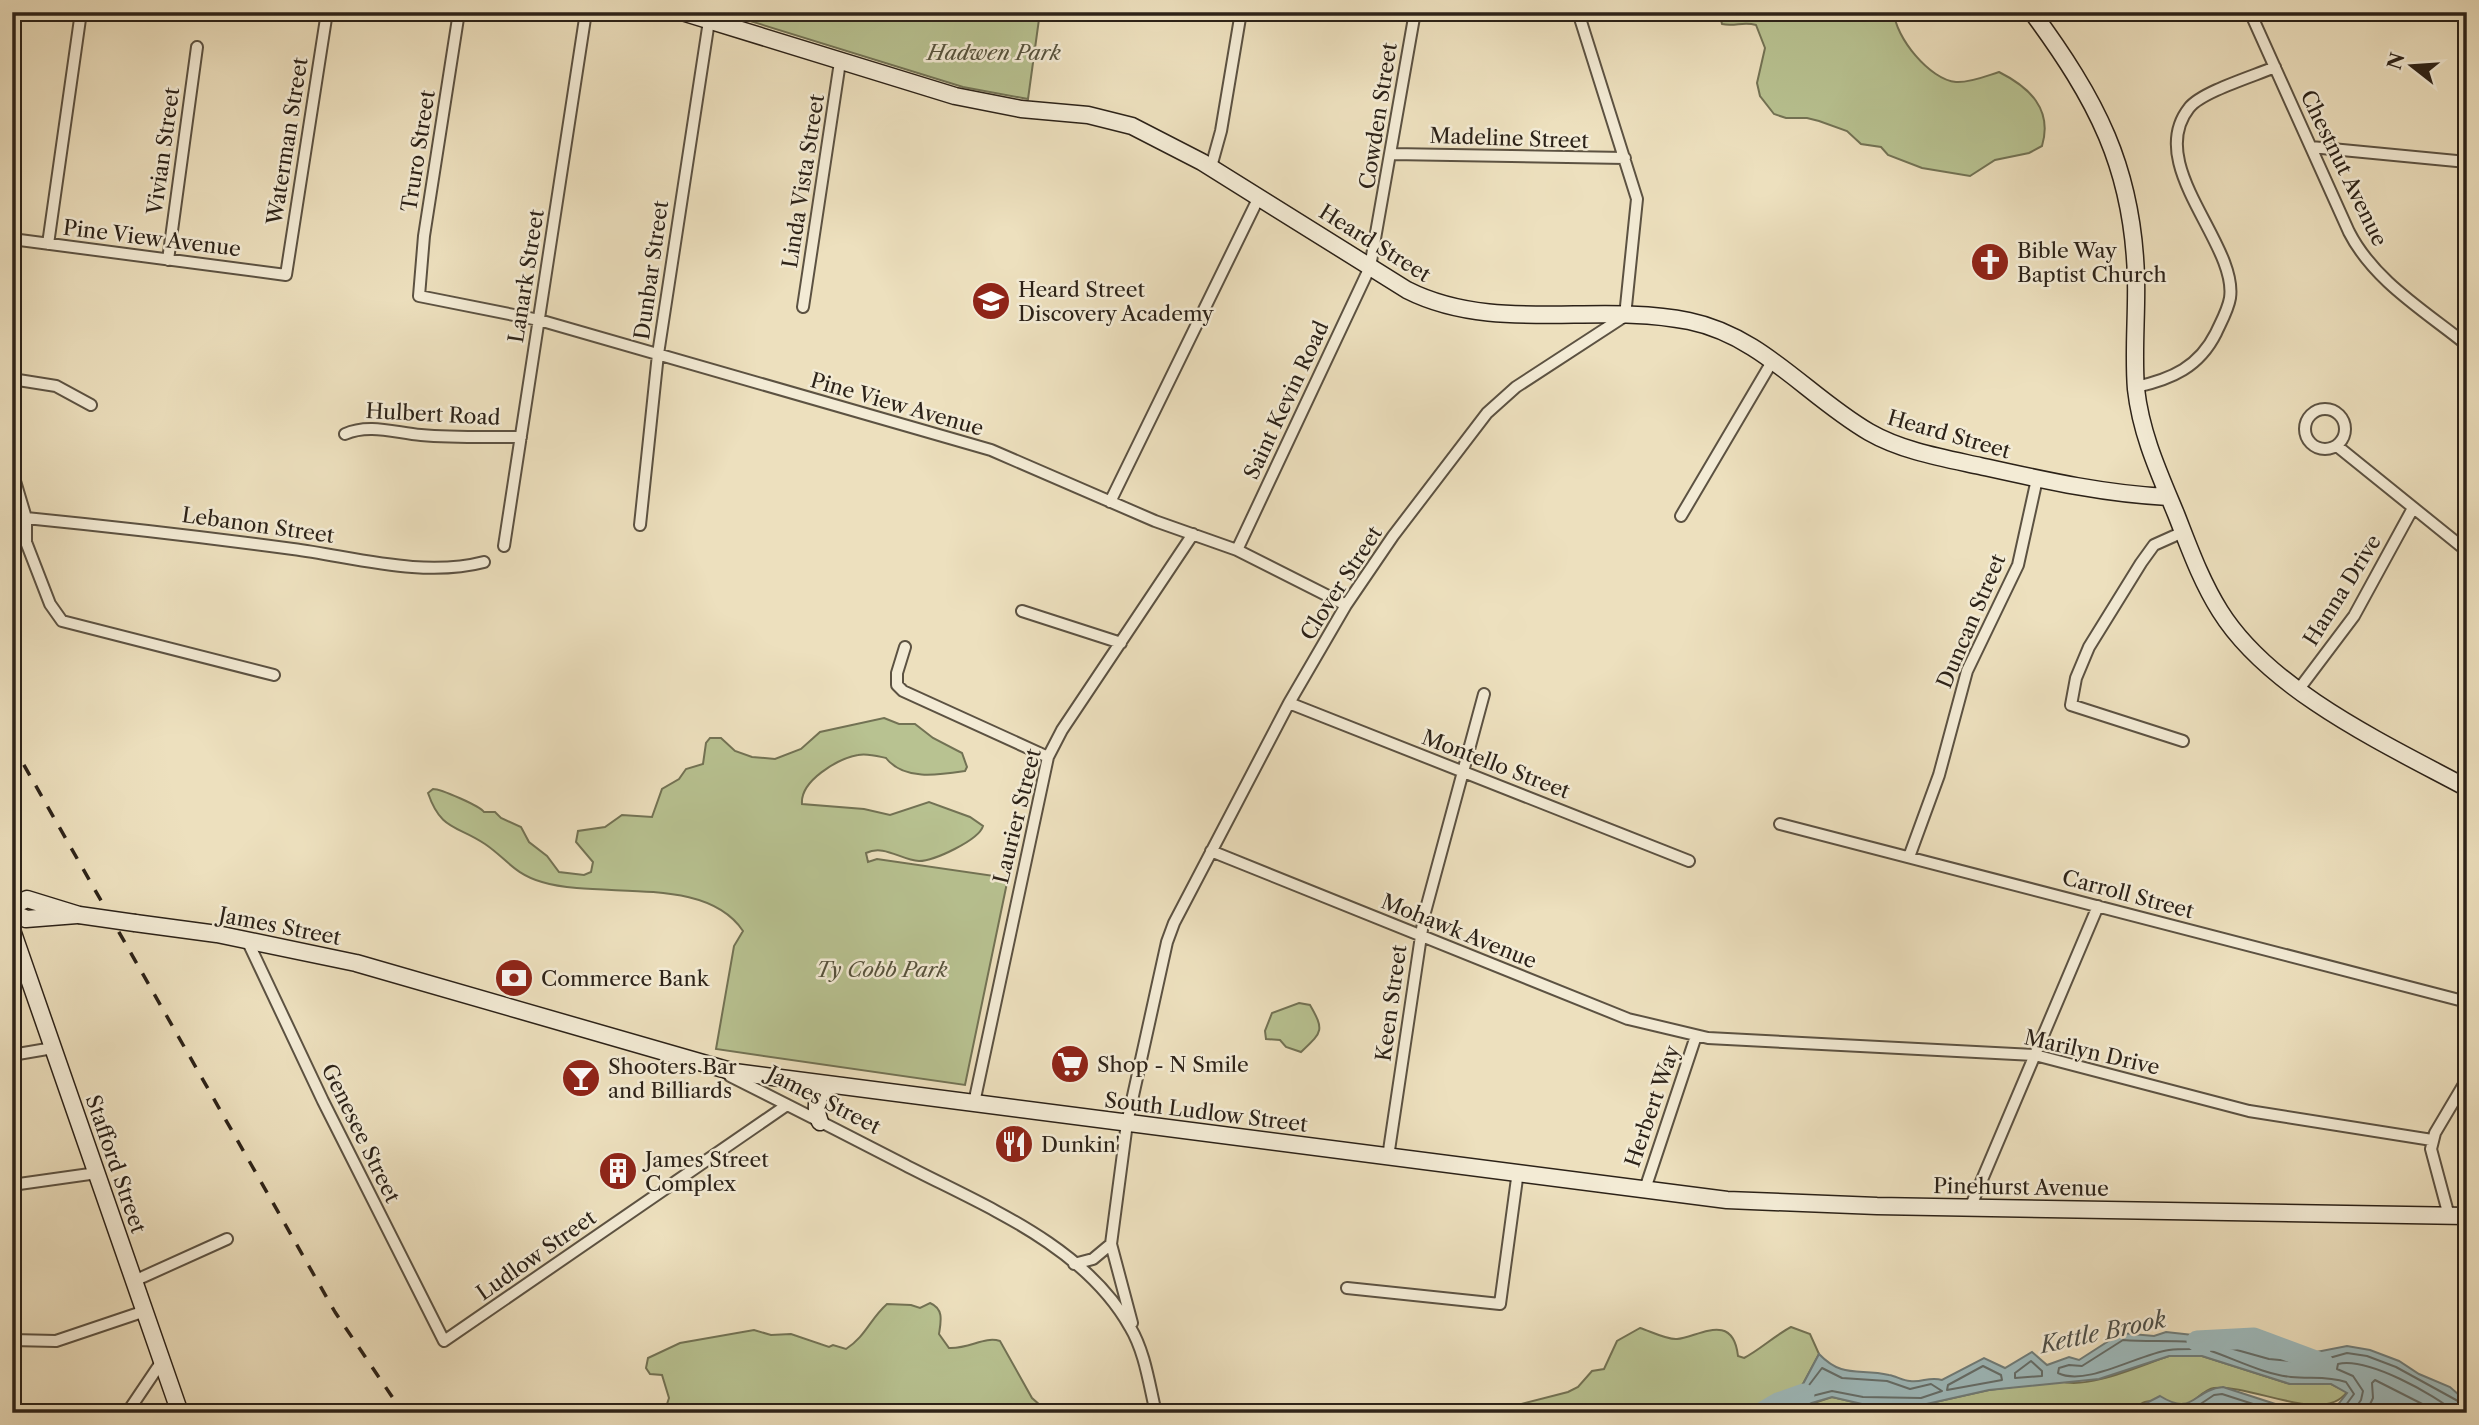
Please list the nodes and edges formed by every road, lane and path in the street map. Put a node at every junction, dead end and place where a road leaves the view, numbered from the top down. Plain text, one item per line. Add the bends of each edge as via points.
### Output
1 (81, 12) edge
2 (327, 12) edge
3 (459, 12) edge
4 (586, 12) edge
5 (682, 12) edge
6 (1241, 12) edge
7 (1415, 12) edge
8 (1578, 12) edge
9 (2032, 12) edge
10 (2250, 12) edge
11 (709, 21) junction
12 (197, 47) dead end
13 (840, 62) junction
14 (2275, 67) junction
15 (2311, 147) junction
16 (1392, 154) junction
17 (1625, 159) junction
18 (2467, 162) edge
19 (1211, 167) junction
20 (1259, 197) junction
21 (12, 239) edge
22 (48, 244) junction
23 (168, 260) junction
24 (1370, 267) junction
25 (286, 275) joint
26 (419, 296) joint
27 (803, 307) dead end
28 (1625, 316) junction
29 (539, 320) junction
30 (2467, 345) edge
31 (658, 354) junction
32 (1773, 360) junction
33 (12, 379) edge
34 (2136, 387) junction
35 (91, 405) dead end
36 (345, 434) dead end
37 (521, 437) junction
38 (2337, 446) dead end
39 (12, 471) edge
40 (2037, 479) junction
41 (2168, 497) junction
42 (1110, 502) junction
43 (2413, 508) junction
44 (1681, 516) dead end
45 (26, 518) junction
46 (640, 525) dead end
47 (2183, 532) junction
48 (1193, 534) junction
49 (504, 545) dead end
50 (1237, 550) junction
51 (2467, 551) edge
52 (484, 562) dead end
53 (1346, 605) junction
54 (1021, 611) dead end
55 (1121, 643) junction
56 (905, 647) dead end
57 (274, 675) dead end
58 (2299, 689) junction
59 (1484, 694) dead end
60 (1289, 703) junction
61 (2183, 741) dead end
62 (1048, 757) junction
63 (1463, 772) junction
64 (2467, 788) edge
65 (1780, 824) dead end
66 (1211, 852) junction
67 (1909, 857) junction
68 (1689, 861) dead end
69 (12, 906) edge
70 (2098, 906) junction
71 (12, 912) edge
72 (79, 915) junction
73 (12, 930) edge
74 (1420, 936) junction
75 (247, 940) junction
76 (2467, 1002) edge
77 (1696, 1037) junction
78 (53, 1048) junction
79 (12, 1055) edge
80 (2035, 1055) junction
81 (715, 1068) junction
82 (2467, 1079) edge
83 (830, 1085) junction
84 (974, 1103) junction
85 (788, 1105) junction
86 (820, 1122) junction
87 (1127, 1123) junction
88 (2432, 1140) junction
89 (1388, 1157) junction
90 (1518, 1171) junction
91 (97, 1173) junction
92 (1577, 1179) joint
93 (12, 1185) edge
94 (1645, 1189) junction
95 (1970, 1208) junction
96 (2449, 1216) junction
97 (2467, 1216) edge
98 (227, 1239) dead end
99 (1111, 1244) junction
100 (1074, 1264) junction
101 (134, 1281) junction
102 (1347, 1288) dead end
103 (145, 1311) junction
104 (12, 1340) edge
105 (444, 1341) joint
106 (1138, 1343) junction
107 (162, 1361) junction
108 (127, 1413) edge
109 (180, 1413) edge
110 (1156, 1413) edge

1 - 22 street
2 - 25 street, Waterman Street
3 - 26 street, Truro Street
4 - 29 street, Lanark Street
5 - 11 main road, Heard Street
6 - 19 street
7 - 16 street, Cowden Street
8 - 17 street
9 - 34 main road via 2101,118 2127,197 2136,276
10 - 14 street, Chestnut Avenue
11 - 13 main road, Heard Street
11 - 31 street, Dunbar Street
12 - 23 street, Vivian Street
13 - 19 main road, Heard Street via 955,96 1132,126
13 - 27 street, Linda Vista Street
14 - 15 street, Chestnut Avenue
14 - 34 street via 2196,102 2183,117 2178,146 2181,168 2227,271 2230,298 2209,347 2196,362 2164,381
15 - 18 street
15 - 30 street, Chestnut Avenue via 2364,258
16 - 17 street, Madeline Street
16 - 24 street, Cowden Street
17 - 28 street via 1637,199
19 - 20 main road, Heard Street
20 - 24 main road, Heard Street
20 - 42 street
21 - 22 street, Pine View Avenue
22 - 23 street, Pine View Avenue
23 - 25 street, Pine View Avenue
24 - 28 main road, Heard Street via 1406,290 1453,309
24 - 50 street, Saint Kevin Road
26 - 29 street, Pine View Avenue
28 - 32 main road, Heard Street via 1689,321 1719,329
28 - 53 street, Clover Street via 1516,387 1487,413
29 - 31 street, Pine View Avenue
29 - 37 street, Lanark Street
31 - 42 street, Pine View Avenue via 991,450
31 - 46 street, Dunbar Street
32 - 40 main road, Heard Street via 1880,437 1939,457
32 - 44 street
33 - 35 street via 56,386
34 - 41 main road via 2144,432
36 - 37 street, Hulbert Road via 373,429 419,435
37 - 49 street, Lanark Street
38 - 43 street
39 - 45 street
40 - 41 main road, Heard Street via 2118,494
40 - 67 street, Duncan Street via 2018,565 1967,671 1939,775
41 - 47 main road
42 - 48 street, Pine View Avenue
43 - 51 street
43 - 58 street, Hanna Drive via 2354,616
45 - 52 street, Lebanon Street via 175,533 400,565 456,567
45 - 57 street via 26,542 50,604 62,621
47 - 58 main road via 2208,589 2236,634
47 - 61 street via 2154,545 2141,564 2089,648 2071,705
48 - 50 street, Pine View Avenue
48 - 55 street, Laurier Street
50 - 53 street, Pine View Avenue
53 - 60 street, Clover Street
54 - 55 street
55 - 62 street, Laurier Street
56 - 62 street via 897,673 897,685 903,691
58 - 64 main road
59 - 63 street, Keen Street
60 - 63 street, Montello Street
60 - 66 street, Clover Street
62 - 84 street, Laurier Street
63 - 68 street, Montello Street
63 - 74 street, Keen Street
65 - 67 street, Carroll Street
66 - 74 street, Mohawk Avenue
66 - 87 street, Clover Street via 1167,942
67 - 70 street, Carroll Street
69 - 72 main road, James Street via 27,899
70 - 76 street, Carroll Street
70 - 80 street
71 - 72 main road, James Street via 26,919
72 - 75 main road, James Street, bridge
73 - 78 main road, Stafford Street
74 - 77 street, Mohawk Avenue via 1628,1020
74 - 89 street, Keen Street
75 - 81 main road, James Street via 356,963
75 - 105 street, Genesee Street
77 - 80 street, Marilyn Drive
77 - 94 street, Herbert Way
78 - 79 street
78 - 91 main road, Stafford Street
80 - 88 street, Marilyn Drive via 2249,1111
80 - 95 street
81 - 83 main road, South Ludlow Street
81 - 85 street, James Street
82 - 88 street
83 - 84 main road, South Ludlow Street
83 - 86 main road via 818,1097
84 - 87 main road, South Ludlow Street
85 - 86 street, James Street
85 - 105 street, Ludlow Street
86 - 100 street, James Street via 1001,1214
87 - 89 main road, South Ludlow Street
87 - 99 street, Clover Street
88 - 96 street via 2432,1159
89 - 90 main road, South Ludlow Street
90 - 92 main road, South Ludlow Street
90 - 102 street via 1500,1304
91 - 93 street
91 - 101 main road, Stafford Street
92 - 94 main road, Pinehurst Avenue
94 - 95 main road, Pinehurst Avenue via 1784,1203
95 - 96 main road, Pinehurst Avenue
96 - 97 main road, Pinehurst Avenue
98 - 101 street
99 - 100 street via 1093,1259
99 - 106 street, Clover Street
100 - 106 street, James Street via 1112,1300
101 - 103 main road, Stafford Street
103 - 104 street via 56,1341
103 - 107 main road, Stafford Street
106 - 110 street, James Street
107 - 108 street
107 - 109 main road, Stafford Street

